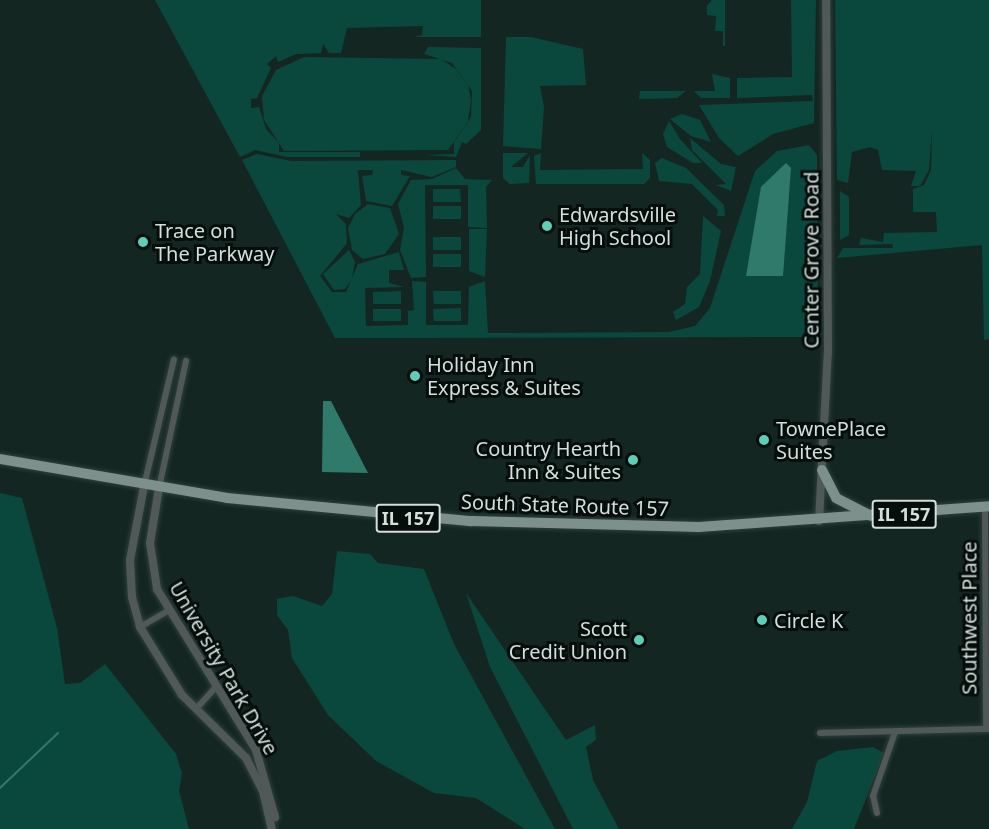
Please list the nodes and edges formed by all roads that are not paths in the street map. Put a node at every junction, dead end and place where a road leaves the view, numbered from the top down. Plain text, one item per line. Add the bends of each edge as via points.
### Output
1 (826, 0) edge
2 (174, 358) dead end
3 (186, 361) dead end
4 (0, 459) edge
5 (822, 470) junction
6 (144, 486) junction
7 (159, 489) junction
8 (987, 507) edge
9 (871, 517) junction
10 (819, 521) junction
11 (168, 611) junction
12 (140, 627) junction
13 (216, 687) junction
14 (196, 709) junction
15 (988, 729) edge
16 (895, 732) junction
17 (820, 733) dead end
18 (877, 813) dead end
19 (273, 829) edge

1 - 5 street, Center Grove Road via 828,352
2 - 6 street
3 - 7 street
4 - 6 main road, South State Route 157 / IL 157
5 - 9 main road via 836,498
5 - 10 street, Center Grove Road
6 - 7 main road, South State Route 157 / IL 157
6 - 12 street, University Park Drive via 130,560 132,597
7 - 10 main road, South State Route 157 / IL 157 via 370,515 472,521 699,527
7 - 11 street, University Park Drive via 150,555 157,589
8 - 9 main road, South State Route 157 / IL 157
8 - 15 street, Southwest Place
9 - 10 main road, South State Route 157 / IL 157
11 - 12 street
11 - 13 street, University Park Drive
12 - 14 street, University Park Drive via 168,677
13 - 14 street
13 - 19 street, University Park Drive via 261,761 271,792
14 - 19 street, University Park Drive via 246,758 263,791
15 - 16 street
16 - 17 street
16 - 18 street via 873,796

